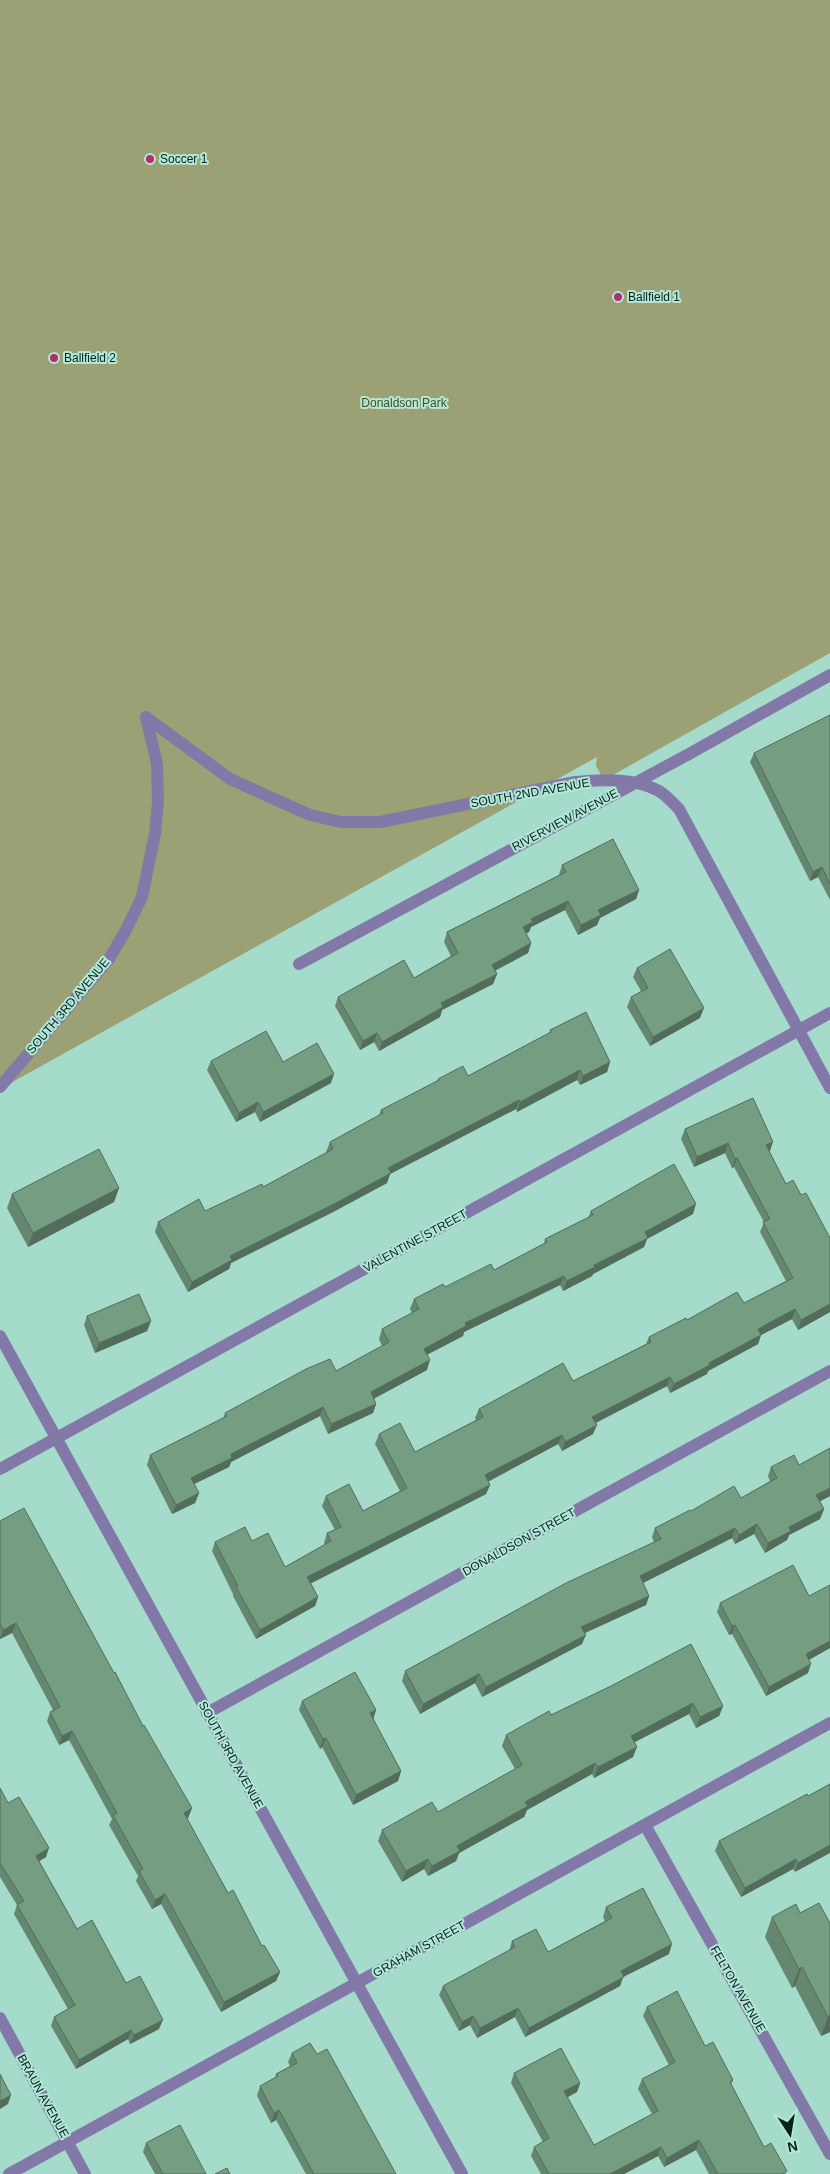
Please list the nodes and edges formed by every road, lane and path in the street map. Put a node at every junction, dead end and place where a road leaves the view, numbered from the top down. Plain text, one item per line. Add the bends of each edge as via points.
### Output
1 (830, 675) edge
2 (146, 717) joint
3 (635, 782) junction
4 (298, 964) dead end
5 (830, 1013) edge
6 (798, 1030) junction
7 (0, 1087) edge
8 (830, 1088) edge
9 (0, 1336) edge
10 (830, 1371) edge
11 (55, 1439) junction
12 (0, 1469) edge
13 (207, 1713) junction
14 (830, 1723) edge
15 (645, 1825) junction
16 (357, 1983) junction
17 (0, 2018) edge
18 (68, 2142) junction
19 (830, 2154) edge
20 (9, 2174) edge
21 (85, 2174) edge
22 (462, 2174) edge

1 - 3 street, RIVERVIEW AVENUE
2 - 3 street, SOUTH 2ND AVENUE via 230,779 310,814 341,822 380,822 575,782
2 - 7 street, SOUTH 3RD AVENUE via 158,764 158,802 154,842 142,897 109,959
3 - 4 street, RIVERVIEW AVENUE
3 - 6 street, SOUTH 2ND AVENUE via 660,792 680,809
5 - 6 street, VALENTINE STREET
6 - 8 street, SOUTH 2ND AVENUE
6 - 11 street, VALENTINE STREET
9 - 11 street, SOUTH 3RD AVENUE
10 - 13 street, DONALDSON STREET
11 - 12 street, VALENTINE STREET
11 - 13 street, SOUTH 3RD AVENUE
13 - 16 street, SOUTH 3RD AVENUE
14 - 15 street, GRAHAM STREET
15 - 16 street, GRAHAM STREET
15 - 19 street, FELTON AVENUE
16 - 18 street, GRAHAM STREET
16 - 22 street, SOUTH 3RD AVENUE
17 - 18 street, BRAUN AVENUE
18 - 20 street, GRAHAM STREET
18 - 21 street, BRAUN AVENUE

